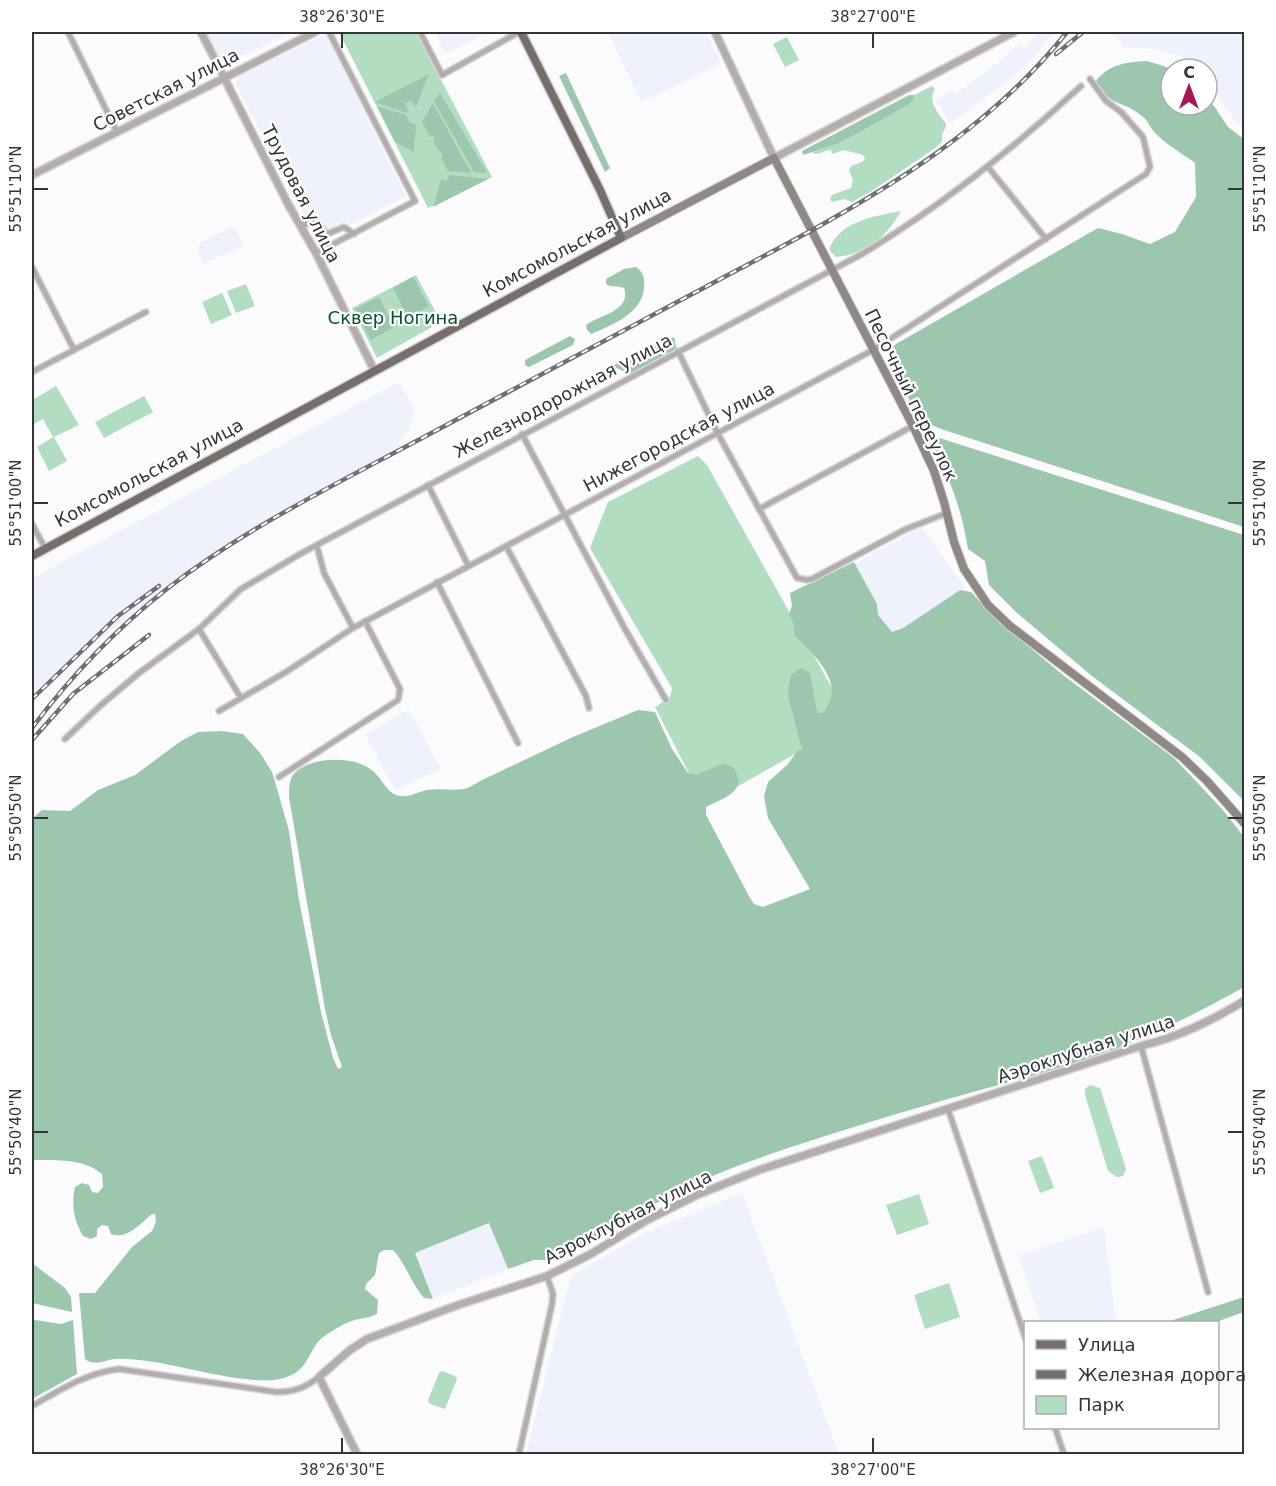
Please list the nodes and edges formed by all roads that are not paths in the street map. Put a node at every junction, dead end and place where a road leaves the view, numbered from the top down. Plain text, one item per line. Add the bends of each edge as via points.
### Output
1 (68, 32) edge
2 (201, 32) edge
3 (315, 32) edge
4 (329, 32) edge
5 (420, 32) edge
6 (520, 32) edge
7 (715, 32) edge
8 (1014, 32) edge
9 (225, 77) junction
10 (1090, 79) dead end
11 (1081, 86) dead end
12 (117, 132) junction
13 (774, 158) junction
14 (988, 167) junction
15 (32, 176) edge
16 (300, 226) junction
17 (354, 234) junction
18 (621, 238) junction
19 (1046, 239) junction
20 (316, 253) junction
21 (32, 267) edge
22 (831, 269) junction
23 (146, 312) dead end
24 (74, 350) junction
25 (873, 350) junction
26 (678, 351) junction
27 (374, 370) junction
28 (32, 372) edge
29 (912, 426) junction
30 (522, 434) junction
31 (718, 434) junction
32 (428, 484) junction
33 (759, 509) junction
34 (947, 513) junction
35 (565, 515) junction
36 (32, 524) edge
37 (317, 546) junction
38 (506, 546) junction
39 (45, 548) junction
40 (32, 556) edge
41 (468, 565) junction
42 (437, 582) junction
43 (364, 621) junction
44 (353, 628) junction
45 (200, 629) junction
46 (241, 698) junction
47 (666, 699) dead end
48 (589, 708) dead end
49 (219, 711) dead end
50 (65, 739) dead end
51 (518, 743) dead end
52 (279, 777) dead end
53 (1245, 823) edge
54 (1245, 1001) edge
55 (1141, 1046) junction
56 (948, 1109) junction
57 (547, 1276) junction
58 (1208, 1292) dead end
59 (1024, 1334) edge
60 (319, 1377) junction
61 (32, 1406) edge
62 (1055, 1429) edge
63 (357, 1455) edge
64 (519, 1455) edge
65 (1064, 1455) edge

1 - 12 street
2 - 9 street, Трудовая улица
3 - 9 street, Советская улица
4 - 17 street via 415,201
5 - 6 street via 442,75
6 - 18 main road
7 - 13 street
8 - 13 street, Комсомольская улица
9 - 12 street, Советская улица
9 - 16 street, Трудовая улица
10 - 19 street, Нижегородская улица via 1106,101 1143,137 1150,167 1146,174
11 - 14 street, Железнодорожная улица
12 - 15 street, Советская улица
13 - 18 main road, Комсомольская улица
13 - 22 main road, Песочный переулок
14 - 19 street
14 - 22 street, Железнодорожная улица via 897,233
16 - 17 street via 316,220 327,234 344,227
16 - 20 street, Трудовая улица
17 - 20 street
18 - 27 main road, Комсомольская улица
19 - 25 street, Нижегородская улица
20 - 27 street, Трудовая улица
21 - 24 street
22 - 25 main road, Песочный переулок
22 - 26 street, Железнодорожная улица
23 - 24 street
24 - 28 street
25 - 29 main road, Песочный переулок
25 - 31 street, Нижегородская улица
26 - 30 street, Железнодорожная улица
26 - 31 street
27 - 39 main road, Комсомольская улица
29 - 33 street
29 - 34 main road, Песочный переулок via 934,471
30 - 32 street, Железнодорожная улица
30 - 35 street
31 - 33 street
31 - 35 street, Нижегородская улица
32 - 37 street, Железнодорожная улица
32 - 41 street
33 - 34 street via 794,575 801,580 812,579
34 - 53 main road, Песочный переулок via 964,569 993,610 1182,756
35 - 38 street, Нижегородская улица
35 - 47 street
36 - 39 street
37 - 44 street via 324,573
37 - 45 street, Железнодорожная улица via 241,589
38 - 41 street, Нижегородская улица
38 - 48 street
39 - 40 main road, Комсомольская улица
41 - 42 street, Нижегородская улица
42 - 43 street, Нижегородская улица
42 - 51 street
43 - 44 street, Нижегородская улица
43 - 52 street via 400,689 400,697
44 - 46 street, Нижегородская улица
45 - 46 street
45 - 50 street, Железнодорожная улица via 139,673
46 - 49 street, Нижегородская улица
54 - 55 street, Аэроклубная улица via 1192,1030
55 - 56 street, Аэроклубная улица
55 - 58 street
56 - 57 street, Аэроклубная улица via 759,1170 696,1196
56 - 59 street
57 - 60 street, Аэроклубная улица via 386,1330 350,1350
57 - 64 street via 552,1304
60 - 61 street, Аэроклубная улица via 307,1387 276,1392 103,1371
60 - 63 street
62 - 65 street

